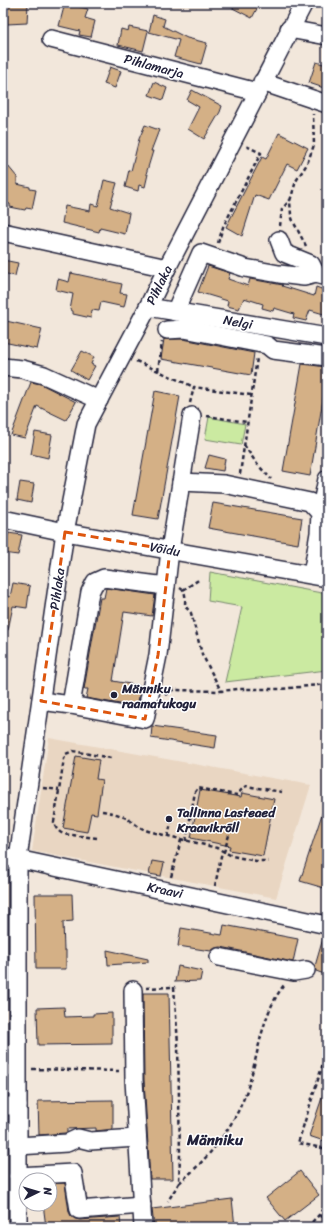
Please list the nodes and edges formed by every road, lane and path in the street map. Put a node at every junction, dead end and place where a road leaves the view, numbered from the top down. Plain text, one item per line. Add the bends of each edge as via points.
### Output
1 (304, 3) edge
2 (289, 29) junction
3 (327, 36) edge
4 (51, 39) dead end
5 (260, 87) junction
6 (321, 102) edge
7 (240, 143) dead end
8 (290, 200) junction
9 (3, 232) edge
10 (278, 240) joint
11 (213, 257) junction
12 (167, 268) junction
13 (318, 272) edge
14 (148, 307) junction
15 (175, 312) junction
16 (166, 330) joint
17 (327, 338) edge
18 (260, 344) junction
19 (327, 357) edge
20 (130, 359) dead end
21 (3, 367) edge
22 (158, 371) junction
23 (194, 387) junction
24 (251, 395) junction
25 (99, 400) junction
26 (192, 416) junction
27 (247, 422) junction
28 (244, 444) junction
29 (327, 479) edge
30 (181, 482) junction
31 (238, 487) junction
32 (276, 495) junction
33 (320, 513) junction
34 (3, 519) edge
35 (65, 532) junction
36 (170, 550) junction
37 (319, 577) edge
38 (200, 580) dead end
39 (166, 586) junction
40 (183, 590) junction
41 (327, 684) edge
42 (221, 691) junction
43 (41, 701) junction
44 (71, 705) junction
45 (147, 708) junction
46 (111, 758) dead end
47 (282, 792) dead end
48 (102, 811) dead end
49 (172, 818) dead end
50 (230, 832) dead end
51 (168, 837) junction
52 (97, 838) dead end
53 (181, 840) junction
54 (186, 840) junction
55 (224, 852) junction
56 (11, 857) edge
57 (269, 861) dead end
58 (168, 891) junction
59 (211, 900) junction
60 (327, 925) edge
61 (219, 957) dead end
62 (300, 971) joint
63 (133, 990) joint
64 (10, 1008) edge
65 (327, 1051) edge
66 (18, 1068) junction
67 (134, 1080) junction
68 (10, 1106) edge
69 (137, 1138) junction
70 (18, 1146) junction
71 (327, 1149) edge
72 (18, 1172) edge
73 (58, 1174) edge
74 (179, 1183) junction
75 (168, 1201) dead end
76 (327, 1201) edge
77 (142, 1205) junction
78 (18, 1212) edge
79 (319, 1215) junction
80 (327, 1219) edge
81 (18, 1227) edge
82 (143, 1227) edge
83 (307, 1227) edge

1 - 2 street, Pihlaka
2 - 3 street
2 - 5 street, Pihlaka
4 - 5 street, Pihlamarja
5 - 6 street, Pihlamarja
5 - 12 street, Pihlaka
6 - 8 path via 313,119 314,145 307,164 296,181
7 - 11 path via 261,153 223,227
8 - 10 path via 282,210
8 - 13 path via 291,215
9 - 12 street
10 - 13 street via 284,253
11 - 13 street via 245,268 279,274 304,277
11 - 15 street via 201,253
12 - 14 street, Pihlaka
14 - 15 street, Nelgi
14 - 25 street, Pihlaka
15 - 17 street, Nelgi
16 - 18 street via 184,329
16 - 22 path via 162,334
18 - 19 street via 267,345 273,350
18 - 24 path
20 - 22 path
21 - 25 street via 44,375
22 - 23 path
23 - 24 path
23 - 26 path via 188,412
24 - 27 path
25 - 35 street, Pihlaka via 86,424
26 - 27 path via 198,414
26 - 30 street
27 - 28 path
28 - 31 path
28 - 32 path via 271,479
29 - 33 street
30 - 31 street
30 - 36 street
31 - 32 street
32 - 33 street via 310,502
33 - 37 street
34 - 35 street, Võidu
35 - 36 street, Võidu
35 - 43 street, Pihlaka
36 - 37 street, Võidu
36 - 39 street
38 - 40 path
39 - 40 path
39 - 44 street via 104,578 95,582 90,592
39 - 45 street via 158,655
40 - 42 path via 185,606 191,613 202,654
41 - 42 path
42 - 45 path via 172,690
43 - 44 street
43 - 56 street, Pihlaka
44 - 45 street via 144,719
46 - 52 path via 73,751 66,754 64,759 55,827 63,834
47 - 54 path via 246,786 237,795 198,788 194,792
48 - 51 path via 125,818 143,830
49 - 51 path
50 - 55 path
51 - 53 path
53 - 54 path
53 - 58 path
54 - 55 path
55 - 57 path via 256,861
55 - 59 path
56 - 58 street, Kraavi
56 - 64 street, Pihlaka
58 - 59 street, Kraavi
59 - 60 street, Kraavi
61 - 62 street
62 - 74 path via 276,996 262,1031 248,1088 235,1118 212,1150 193,1172
63 - 67 street
63 - 74 path via 174,987 178,1052
64 - 66 street, Pihlaka
65 - 71 path via 298,1142
66 - 67 path via 124,1072
66 - 68 street, Pihlaka
67 - 69 street
68 - 70 street, Pihlaka
69 - 70 street via 78,1138 67,1143
69 - 77 street
70 - 72 street, Pihlaka
73 - 77 street via 73,1173 79,1210
74 - 75 path
76 - 79 path
77 - 82 street
78 - 81 street, Pihlaka
79 - 80 path
79 - 83 path

